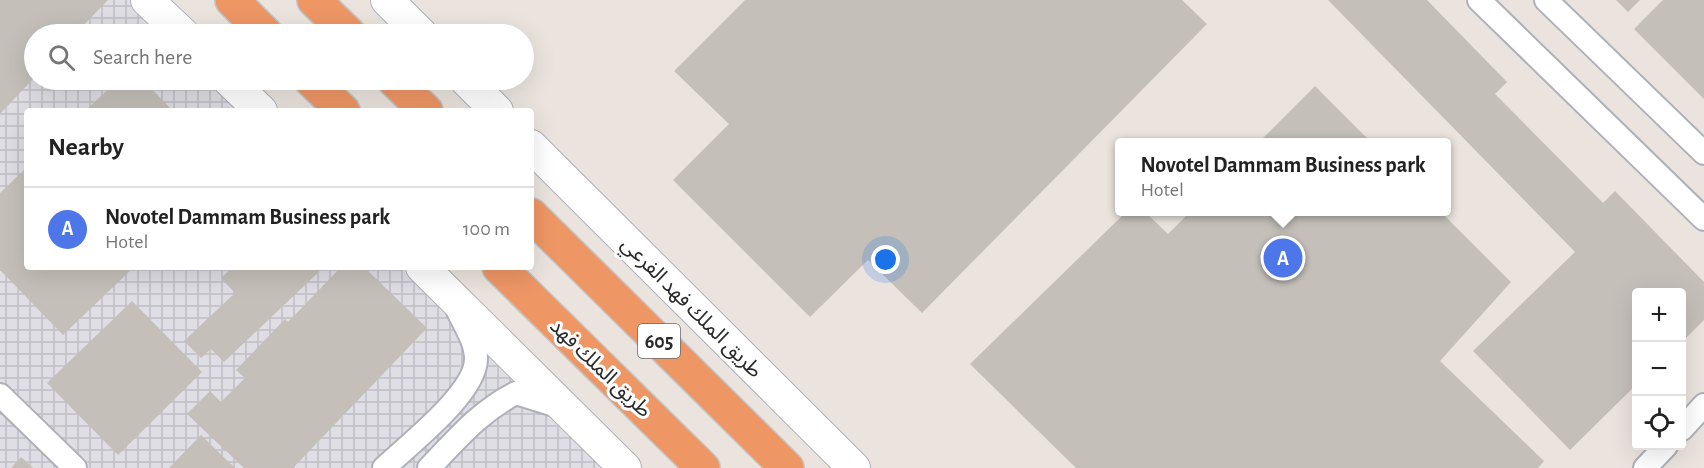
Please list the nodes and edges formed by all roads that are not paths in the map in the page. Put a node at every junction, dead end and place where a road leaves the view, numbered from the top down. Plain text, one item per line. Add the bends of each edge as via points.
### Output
1 (147, 0) edge
2 (232, 0) edge
3 (314, 0) edge
4 (387, 0) edge
5 (1479, 0) edge
6 (1546, 0) edge
7 (172, 24) edge
8 (256, 24) edge
9 (339, 24) edge
10 (412, 24) edge
11 (239, 90) edge
12 (321, 90) edge
13 (404, 90) edge
14 (476, 90) edge
15 (258, 108) edge
16 (340, 108) edge
17 (423, 108) edge
18 (494, 108) edge
19 (534, 149) edge
20 (1704, 153) edge
21 (534, 218) edge
22 (1704, 219) edge
23 (425, 270) edge
24 (502, 270) edge
25 (450, 294) junction
26 (557, 325) junction
27 (0, 395) edge
28 (1704, 405) edge
29 (561, 406) junction
30 (1686, 425) edge
31 (1662, 450) edge
32 (75, 468) edge
33 (384, 468) edge
34 (429, 468) edge
35 (625, 468) edge
36 (681, 468) edge
37 (703, 468) edge
38 (787, 468) edge
39 (854, 468) edge
40 (1645, 468) edge

1 - 7 main road
2 - 8 highway
3 - 9 highway
4 - 10 main road
5 - 22 street
6 - 20 street
11 - 15 main road
12 - 16 highway
13 - 17 highway
14 - 18 main road
19 - 39 main road, طريق الملك فهد الفرعي
21 - 38 highway, 605
23 - 25 main road
24 - 26 highway, طريق الملك فهد
25 - 29 main road
25 - 33 street via 473,342 476,360 472,377 460,394
26 - 36 highway
26 - 37 highway, طريق الملك فهد
27 - 32 street
28 - 30 street
29 - 34 street via 516,393 477,417
29 - 35 main road
31 - 40 street

